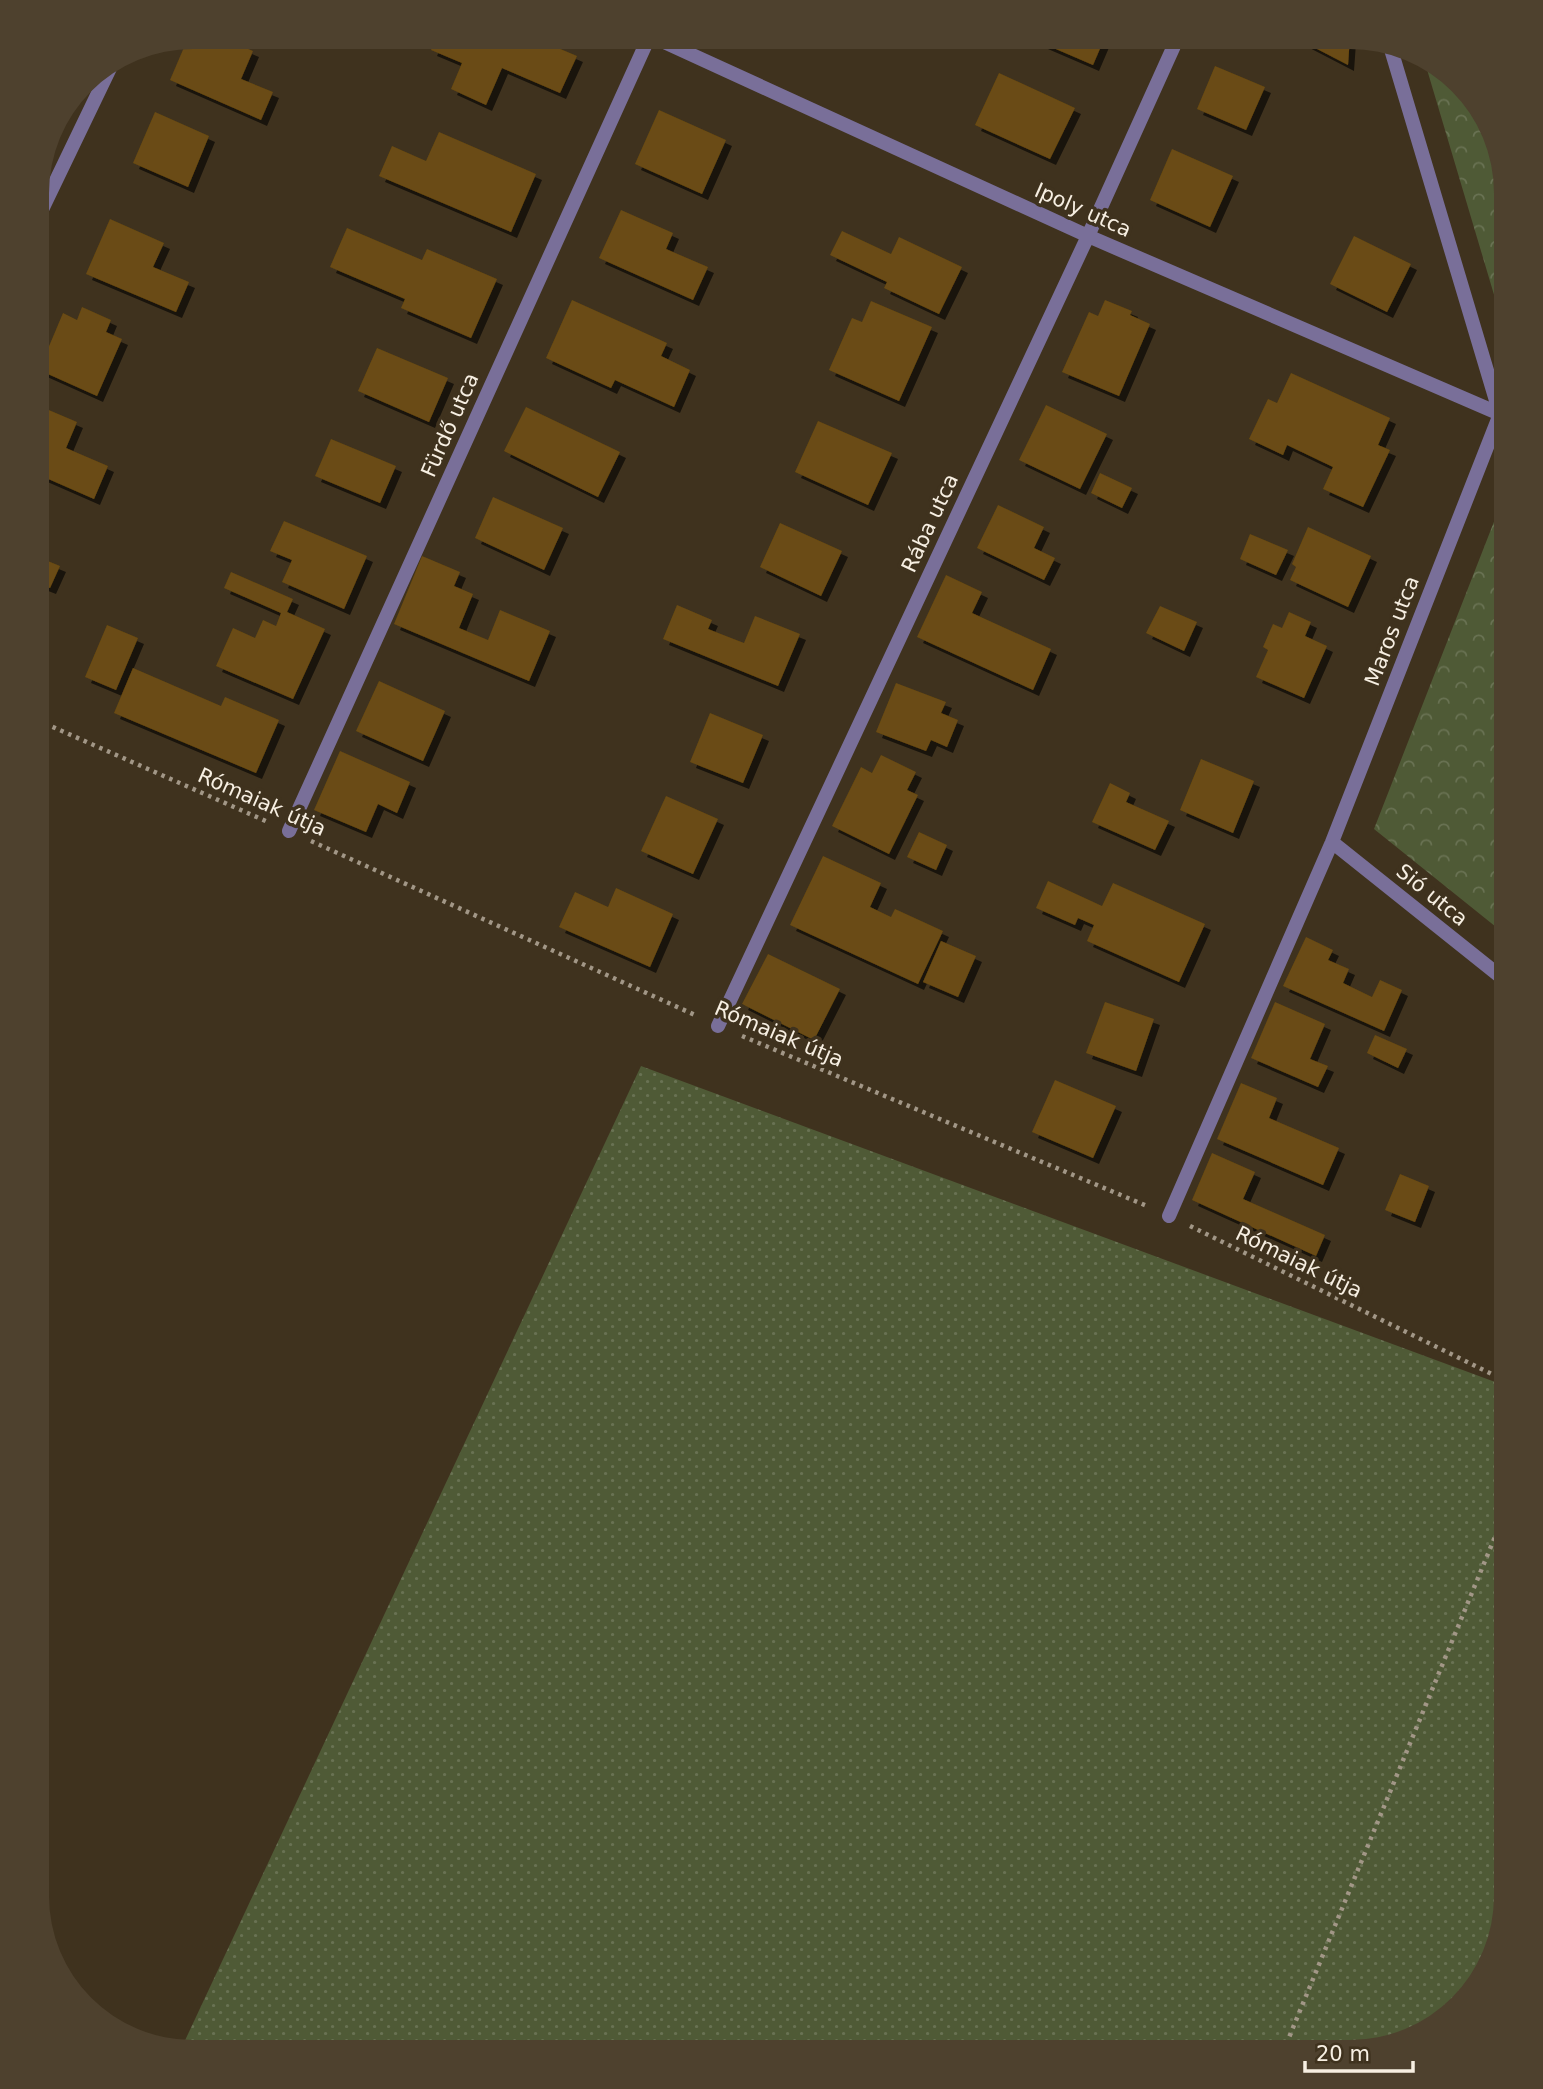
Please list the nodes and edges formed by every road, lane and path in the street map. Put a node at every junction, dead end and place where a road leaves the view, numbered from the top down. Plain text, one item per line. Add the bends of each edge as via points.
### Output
1 (646, 49) edge
2 (677, 49) edge
3 (1173, 49) edge
4 (1393, 56) edge
5 (104, 80) edge
6 (49, 195) edge
7 (1088, 236) junction
8 (1494, 394) edge
9 (1494, 411) edge
10 (1494, 429) edge
11 (49, 725) edge
12 (289, 831) junction
13 (1332, 842) junction
14 (1494, 971) edge
15 (718, 1026) junction
16 (1169, 1216) junction
17 (1494, 1375) edge
18 (1494, 1539) edge
19 (1288, 2040) edge

1 - 12 street, Fürdő utca
2 - 7 street, Ipoly utca
3 - 7 street, Rába utca
4 - 8 street
5 - 6 street
7 - 9 street, Ipoly utca
7 - 15 street, Rába utca
10 - 13 street, Maros utca
11 - 12 path, Rómaiak útja
12 - 15 path, Rómaiak útja
13 - 14 street, Sió utca
13 - 16 street, Maros utca
15 - 16 path, Rómaiak útja
16 - 17 path, Rómaiak útja
18 - 19 path

